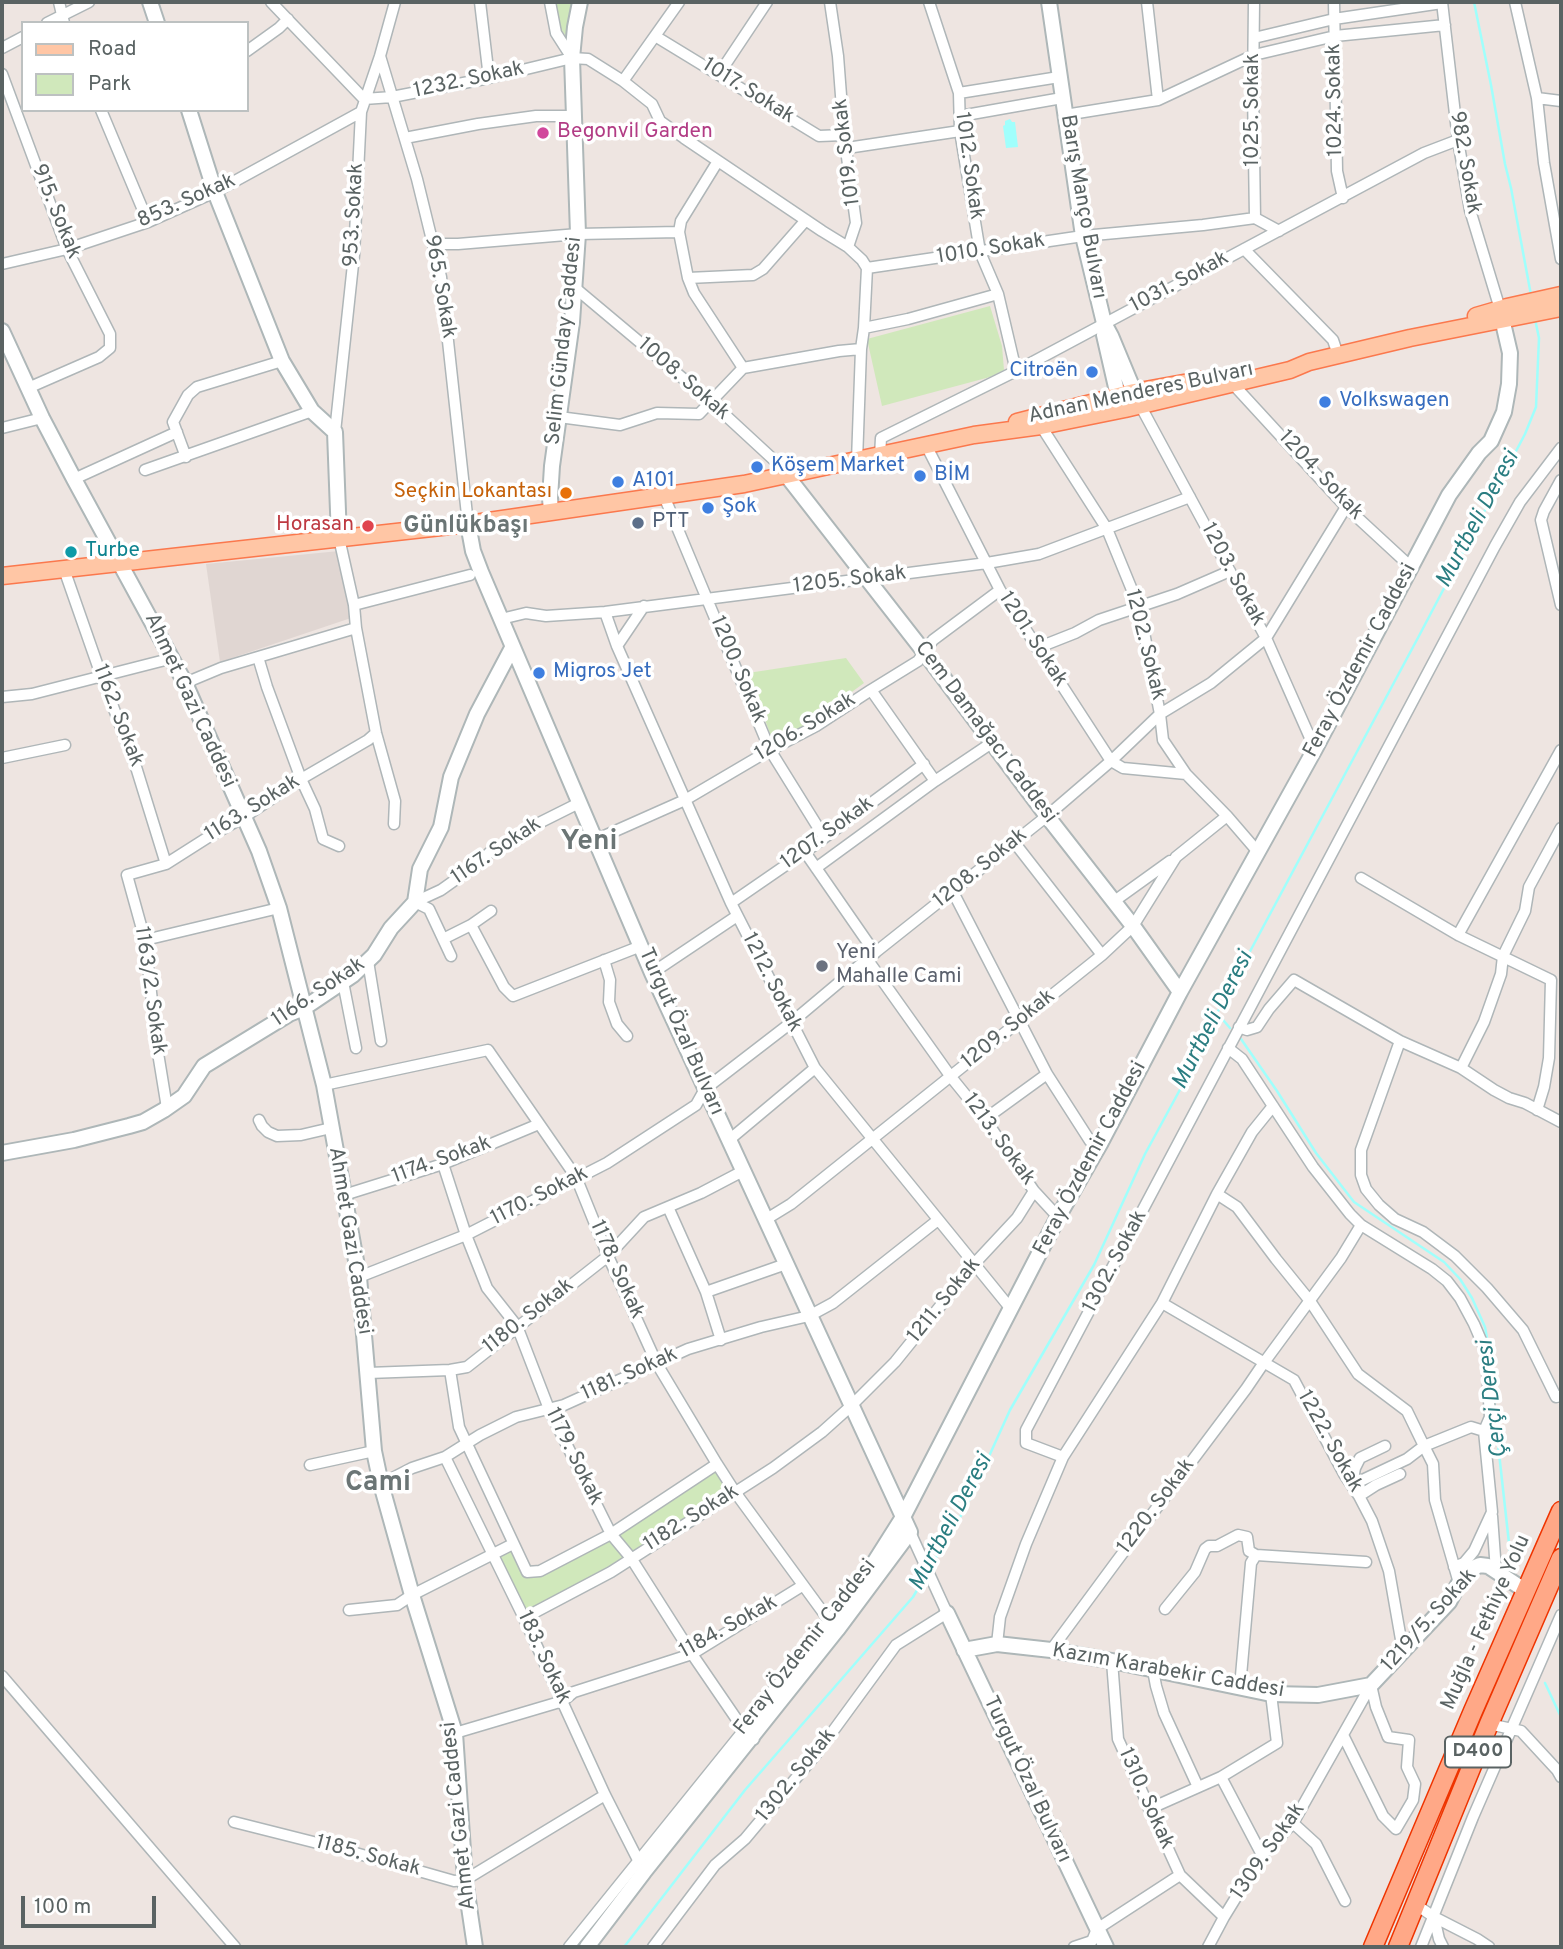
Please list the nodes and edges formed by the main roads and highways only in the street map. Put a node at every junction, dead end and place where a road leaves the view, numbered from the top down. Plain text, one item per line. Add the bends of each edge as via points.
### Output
1 (1561, 295) edge
2 (1561, 308) edge
3 (1506, 313) junction
4 (1310, 362) junction
5 (1129, 401) junction
6 (974, 435) junction
7 (2, 576) edge
8 (1561, 1511) edge
9 (1561, 1558) edge
10 (1557, 1581) edge
11 (1373, 1947) edge
12 (1398, 1947) edge

1 - 3 main road, Adnan Menderes Bulvarı
2 - 3 main road, Adnan Menderes Bulvarı
3 - 4 main road, Adnan Menderes Bulvarı
4 - 5 main road, Adnan Menderes Bulvarı via 1232,383
4 - 5 main road, Adnan Menderes Bulvarı via 1288,362
5 - 6 main road, Adnan Menderes Bulvarı via 1041,426
5 - 6 main road, Adnan Menderes Bulvarı via 1037,415
6 - 7 main road, Adnan Menderes Bulvarı via 787,476 664,496 468,524
8 - 11 highway, Muğla - Fethiye Yolu / D400
9 - 10 highway, Muğla - Fethiye Yolu / D400
10 - 12 highway, Muğla - Fethiye Yolu / D400 via 1489,1724

